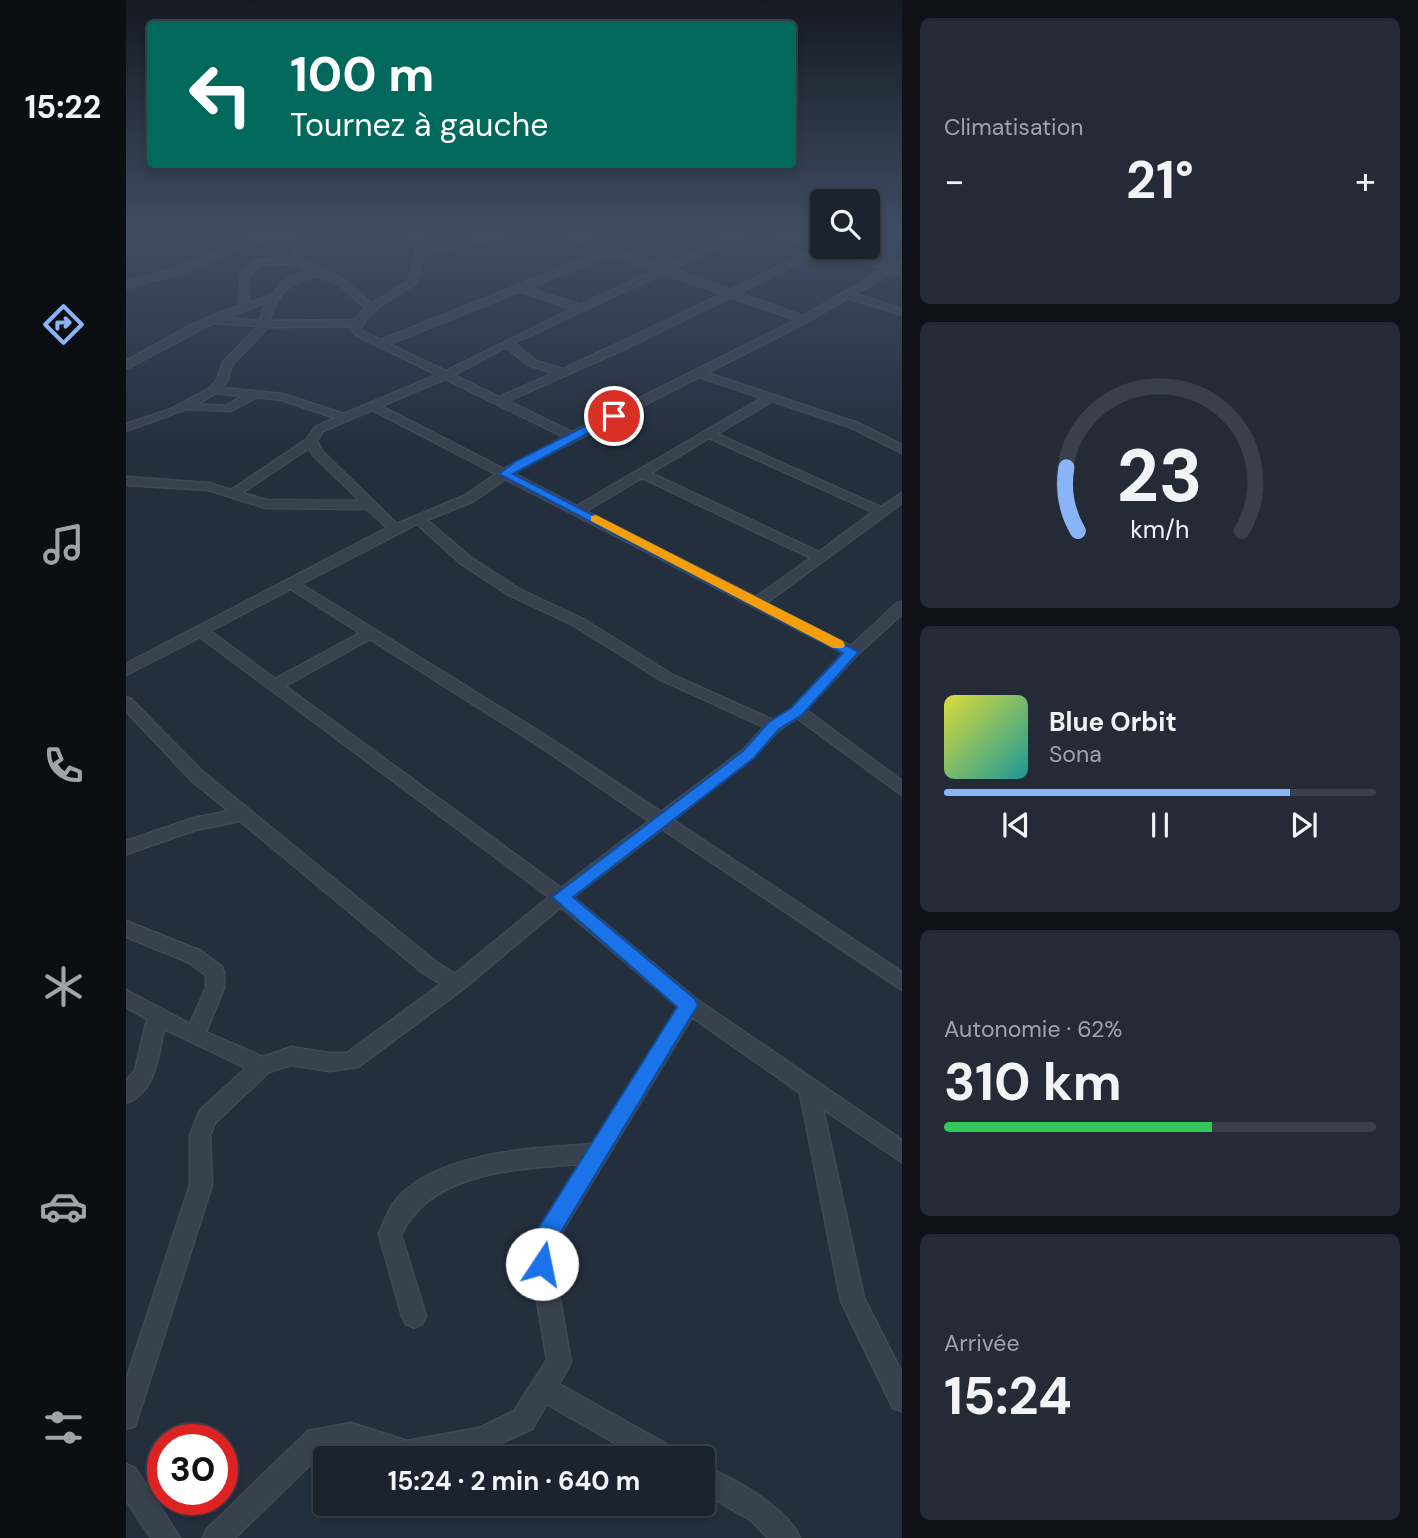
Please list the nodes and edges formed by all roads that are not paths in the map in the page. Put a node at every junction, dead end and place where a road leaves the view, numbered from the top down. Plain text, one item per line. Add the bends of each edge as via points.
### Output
1 (243, 303) edge
2 (258, 303) edge
3 (271, 303) edge
4 (364, 303) edge
5 (378, 303) edge
6 (484, 303) edge
7 (564, 303) edge
8 (596, 303) edge
9 (712, 303) edge
10 (752, 303) edge
11 (831, 303) edge
12 (873, 303) edge
13 (243, 308) junction
14 (370, 308) junction
15 (582, 309) junction
16 (902, 312) edge
17 (213, 320) junction
18 (804, 320) junction
19 (358, 323) junction
20 (265, 324) junction
21 (383, 343) junction
22 (507, 343) junction
23 (128, 361) edge
24 (562, 372) junction
25 (698, 373) junction
26 (443, 375) junction
27 (214, 390) junction
28 (257, 393) junction
29 (771, 397) junction
30 (499, 401) junction
31 (186, 406) junction
32 (372, 406) junction
33 (342, 417) junction
34 (126, 428) edge
35 (708, 434) junction
36 (573, 437) junction
37 (311, 441) junction
38 (902, 450) edge
39 (642, 473) junction
40 (505, 474) junction
41 (126, 481) edge
42 (234, 493) junction
43 (902, 497) edge
44 (370, 505) junction
45 (579, 510) junction
46 (882, 512) junction
47 (418, 519) junction
48 (395, 529) junction
49 (820, 557) junction
50 (292, 583) junction
51 (757, 603) junction
52 (902, 606) edge
53 (201, 631) junction
54 (370, 633) junction
55 (852, 652) junction
56 (126, 670) edge
57 (275, 685) junction
58 (126, 702) edge
59 (797, 712) junction
60 (774, 726) junction
61 (902, 789) edge
62 (245, 814) junction
63 (659, 821) junction
64 (126, 848) edge
65 (561, 897) junction
66 (126, 928) edge
67 (902, 982) edge
68 (456, 984) junction
69 (126, 998) edge
70 (688, 1005) junction
71 (158, 1015) junction
72 (195, 1036) junction
73 (262, 1066) junction
74 (809, 1089) junction
75 (126, 1094) edge
76 (902, 1152) edge
77 (597, 1153) junction
78 (414, 1316) dead end
79 (544, 1389) junction
80 (902, 1399) edge
81 (126, 1417) edge
82 (645, 1446) edge
83 (126, 1477) edge
84 (715, 1485) edge
85 (167, 1538) edge
86 (216, 1538) edge
87 (787, 1538) edge

1 - 13 street
2 - 13 street
3 - 20 street
4 - 14 street
5 - 14 street
6 - 21 street
7 - 15 street
8 - 15 street
9 - 24 street
10 - 18 street
11 - 18 street
12 - 16 street
13 - 17 street
14 - 19 street
15 - 22 street
17 - 20 street
17 - 23 street
18 - 25 street
19 - 20 street
19 - 21 street via 356,331
20 - 27 street via 227,363
21 - 26 street
22 - 24 street via 532,363
22 - 26 street
24 - 30 street
25 - 29 street
25 - 36 street
26 - 30 street
26 - 32 street
27 - 28 street
27 - 31 street
28 - 31 street via 227,409
28 - 33 street via 299,401
29 - 35 street
29 - 38 street via 862,428
30 - 36 street
31 - 34 street
32 - 33 street
32 - 40 street
33 - 37 street via 319,429
35 - 39 street
35 - 46 street
36 - 40 street
37 - 42 street
37 - 44 street via 317,453
39 - 45 street
39 - 49 street
40 - 45 street
40 - 47 street via 470,498
41 - 42 street
42 - 44 street via 266,504
43 - 46 street
44 - 48 street
45 - 51 street
46 - 49 street
47 - 48 street
47 - 60 street via 465,560 514,592 578,622 666,677
48 - 50 street
49 - 51 street
50 - 53 street
50 - 54 street
51 - 55 street
52 - 55 street
53 - 56 street
53 - 57 street
54 - 57 street
54 - 63 street via 546,743
55 - 59 street
57 - 65 street
58 - 62 street via 197,776
59 - 60 street
59 - 61 street
60 - 63 street via 719,778
62 - 64 street via 194,824
62 - 68 street via 429,967
63 - 65 street
63 - 67 street
65 - 68 street
65 - 70 street
66 - 72 street via 147,941 194,953 215,972 215,988
68 - 73 street via 351,1060 328,1062 291,1056
69 - 71 street
70 - 74 street
70 - 77 street
71 - 72 street
71 - 75 street via 144,1075
72 - 73 street
73 - 81 street via 207,1117 200,1135 201,1185
74 - 76 street
74 - 80 street via 853,1301
77 - 78 street via 499,1161 439,1183 405,1205 390,1234
77 - 79 street via 539,1248 559,1362
79 - 82 street
79 - 86 street via 523,1420 481,1440 407,1454 351,1435 317,1440
83 - 85 street
84 - 87 street via 761,1512

